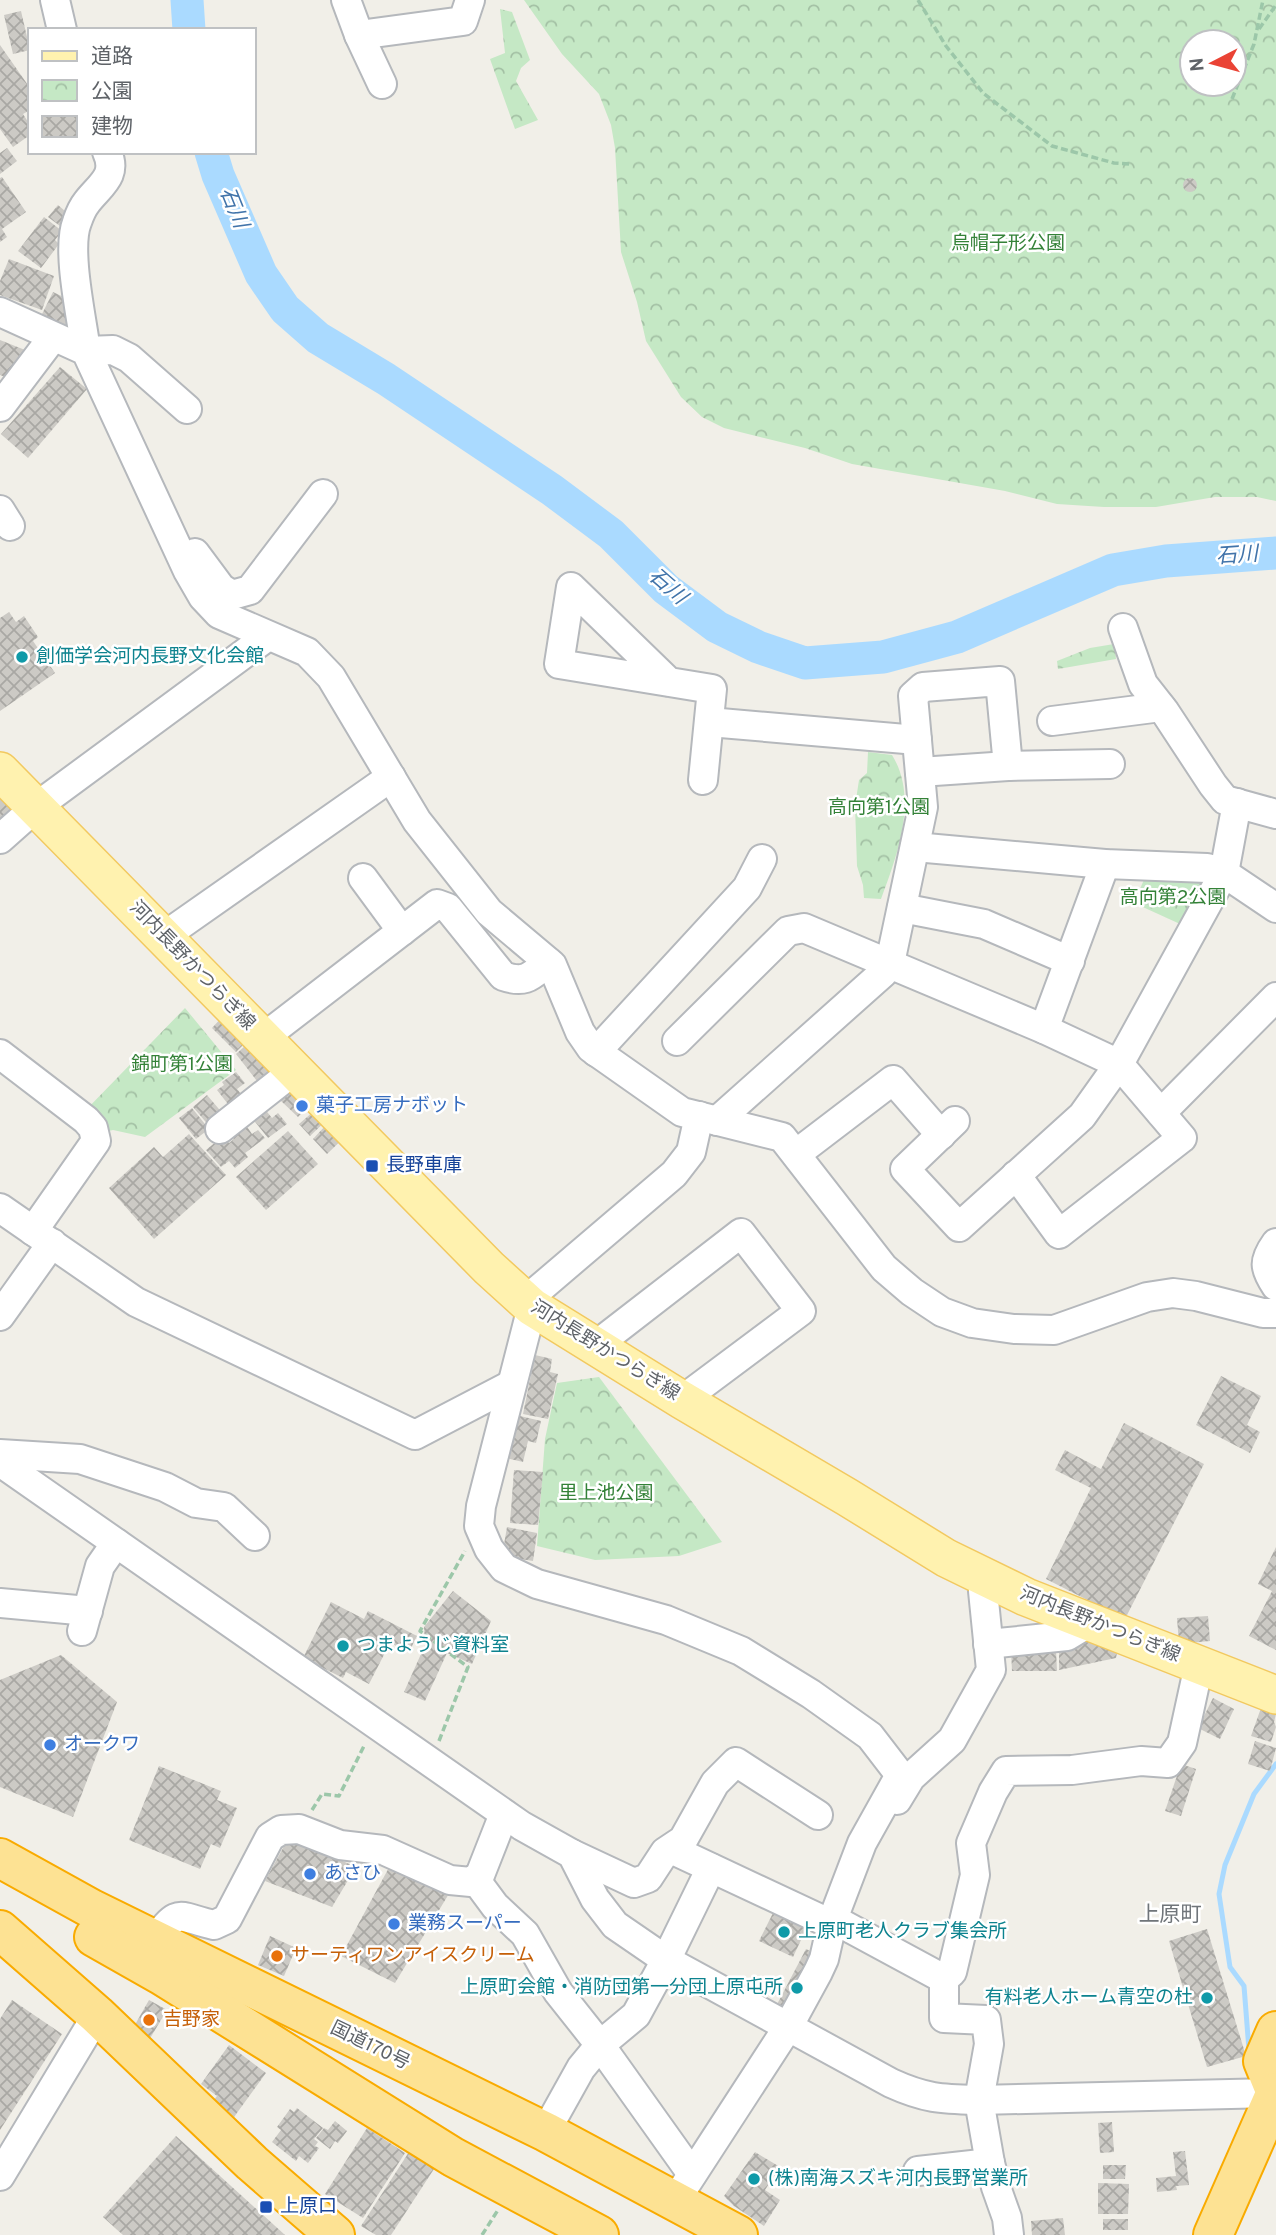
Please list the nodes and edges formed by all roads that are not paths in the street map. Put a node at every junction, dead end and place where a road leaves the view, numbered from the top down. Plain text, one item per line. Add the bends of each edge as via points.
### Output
1 (55, 0) edge
2 (346, 0) edge
3 (470, 0) edge
4 (62, 28) edge
5 (359, 35) junction
6 (382, 84) dead end
7 (108, 154) edge
8 (0, 312) edge
9 (53, 337) junction
10 (86, 351) junction
11 (0, 407) edge
12 (187, 410) dead end
13 (323, 494) dead end
14 (167, 526) junction
15 (1123, 628) dead end
16 (268, 636) junction
17 (669, 682) dead end
18 (1161, 707) junction
19 (1052, 721) dead end
20 (709, 722) junction
21 (917, 740) junction
22 (1110, 764) dead end
23 (1008, 766) junction
24 (0, 771) edge
25 (920, 772) junction
26 (391, 777) junction
27 (703, 780) dead end
28 (1237, 803) junction
29 (36, 807) junction
30 (1276, 814) edge
31 (0, 839) edge
32 (915, 848) junction
33 (762, 859) dead end
34 (1105, 864) junction
35 (1224, 873) junction
36 (362, 878) dead end
37 (902, 908) junction
38 (1276, 908) edge
39 (401, 931) junction
40 (163, 937) junction
41 (1070, 961) junction
42 (548, 962) junction
43 (890, 963) junction
44 (1276, 997) edge
45 (1044, 1029) junction
46 (262, 1038) junction
47 (677, 1041) dead end
48 (596, 1052) junction
49 (0, 1054) edge
50 (1119, 1064) junction
51 (295, 1070) junction
52 (1161, 1113) junction
53 (708, 1119) junction
54 (220, 1129) dead end
55 (796, 1154) junction
56 (1016, 1175) junction
57 (0, 1208) edge
58 (43, 1237) junction
59 (1276, 1243) edge
60 (1276, 1286) edge
61 (529, 1304) junction
62 (1276, 1313) edge
63 (0, 1316) edge
64 (595, 1346) junction
65 (511, 1385) junction
66 (682, 1401) junction
67 (0, 1454) edge
68 (0, 1462) edge
69 (255, 1536) dead end
70 (116, 1543) junction
71 (984, 1577) junction
72 (0, 1603) edge
73 (1090, 1622) junction
74 (988, 1644) junction
75 (1199, 1665) junction
76 (1276, 1695) edge
77 (504, 1814) junction
78 (818, 1815) dead end
79 (862, 1843) junction
80 (671, 1849) junction
81 (572, 1854) junction
82 (0, 1858) edge
83 (711, 1868) junction
84 (475, 1879) junction
85 (0, 1885) edge
86 (832, 1922) junction
87 (0, 1930) edge
88 (155, 1941) junction
89 (666, 1960) junction
90 (944, 1979) junction
91 (97, 2015) junction
92 (788, 2027) junction
93 (1276, 2031) edge
94 (600, 2045) junction
95 (1276, 2092) edge
96 (979, 2100) junction
97 (552, 2120) dead end
98 (990, 2163) junction
99 (918, 2171) dead end
100 (0, 2176) edge
101 (684, 2188) junction
102 (335, 2235) edge
103 (599, 2235) edge
104 (738, 2235) edge
105 (1009, 2235) edge
106 (1213, 2235) edge

1 - 4 street
2 - 5 street
3 - 5 street via 463,21
5 - 6 street
7 - 10 street via 111,174 86,203 76,224 74,257
8 - 9 street
9 - 10 street
9 - 11 street
10 - 12 street via 113,350 129,358
10 - 14 street
13 - 14 street via 250,590 232,595 221,588 184,538
14 - 16 street via 203,597 219,614
15 - 18 street via 1143,684
16 - 26 street via 307,652 331,677
16 - 29 street
17 - 20 street via 712,689
18 - 19 street
18 - 28 street via 1213,785 1225,800
20 - 21 street
20 - 27 street
21 - 23 street via 913,696 923,687 1000,681
21 - 25 street
22 - 23 street
23 - 25 street
24 - 29 main road, 河内長野かつらぎ線
25 - 32 street via 923,807
26 - 40 street
26 - 42 street via 417,821 489,912
28 - 30 street
28 - 35 street
29 - 31 street
29 - 40 main road, 河内長野かつらぎ線
32 - 34 street
32 - 37 street
33 - 48 street via 747,888
34 - 35 street
34 - 41 street
35 - 38 street
35 - 50 street
36 - 39 street
37 - 41 street via 984,925
37 - 43 street
39 - 42 street via 437,904 448,908 503,976 515,981 528,978
39 - 46 street
40 - 46 main road, 河内長野かつらぎ線
41 - 45 street
42 - 48 street via 580,1032
43 - 45 street
43 - 47 street via 804,928 788,931
43 - 53 street
44 - 52 street
45 - 50 street
46 - 51 main road, 河内長野かつらぎ線
48 - 53 street via 682,1112
49 - 58 street via 93,1128 96,1142
50 - 52 street
50 - 56 street via 1082,1116
51 - 54 street
51 - 61 main road, 河内長野かつらぎ線
52 - 56 street via 1182,1138 1059,1234
53 - 55 street via 782,1137
53 - 61 street via 674,1174
55 - 56 street via 893,1080 948,1128 905,1169 959,1227
55 - 62 street via 884,1268 943,1312 972,1322 1054,1330 1147,1297 1173,1293
57 - 58 street
58 - 63 street
58 - 65 street via 136,1302 415,1435
59 - 60 street via 1267,1256 1267,1272
61 - 64 main road, 河内長野かつらぎ線
61 - 65 street
64 - 66 main road, 河内長野かつらぎ線
64 - 66 street via 741,1233 801,1311
65 - 79 street via 481,1506 480,1526 489,1549 504,1568 537,1584 666,1620 741,1651 870,1736 900,1775
66 - 71 main road, 河内長野かつらぎ線
67 - 69 street via 80,1459 165,1487 196,1503 224,1507
68 - 70 street
70 - 72 street via 100,1566 85,1621
70 - 77 street
71 - 73 main road, 河内長野かつらぎ線
71 - 74 street
73 - 74 street via 1068,1636
73 - 75 main road, 河内長野かつらぎ線
74 - 79 street via 991,1670 952,1740 911,1777 888,1815
75 - 76 main road, 河内長野かつらぎ線
75 - 90 street via 1182,1743 1168,1763 1006,1772 971,1843 975,1875 952,1972
77 - 81 street
77 - 84 street
78 - 80 street via 736,1762 715,1783 683,1840
79 - 86 street
80 - 81 street via 648,1878 634,1883
80 - 83 street
81 - 89 street via 595,1899 615,1925
82 - 88 highway, 国道170号
83 - 86 street
83 - 89 street
84 - 88 street via 450,1880 383,1850 340,1845 299,1829 281,1830 270,1837 227,1919 214,1925 180,1915 171,1919
84 - 94 street via 495,1906 526,1934 558,1992
85 - 103 highway via 161,1975 453,2157
86 - 90 street
86 - 92 street via 824,1959
87 - 91 highway
88 - 101 highway, 国道170号 via 546,2132
89 - 92 street
89 - 94 street via 636,2015
90 - 96 street via 944,2018 986,2020 989,2044
91 - 100 street
91 - 102 highway
92 - 96 street via 917,2095
92 - 101 street
93 - 95 highway via 1263,2061
94 - 97 street via 581,2068
94 - 101 street
95 - 96 street
95 - 106 highway
96 - 98 street
98 - 99 street
98 - 105 street
101 - 104 highway, 国道170号

